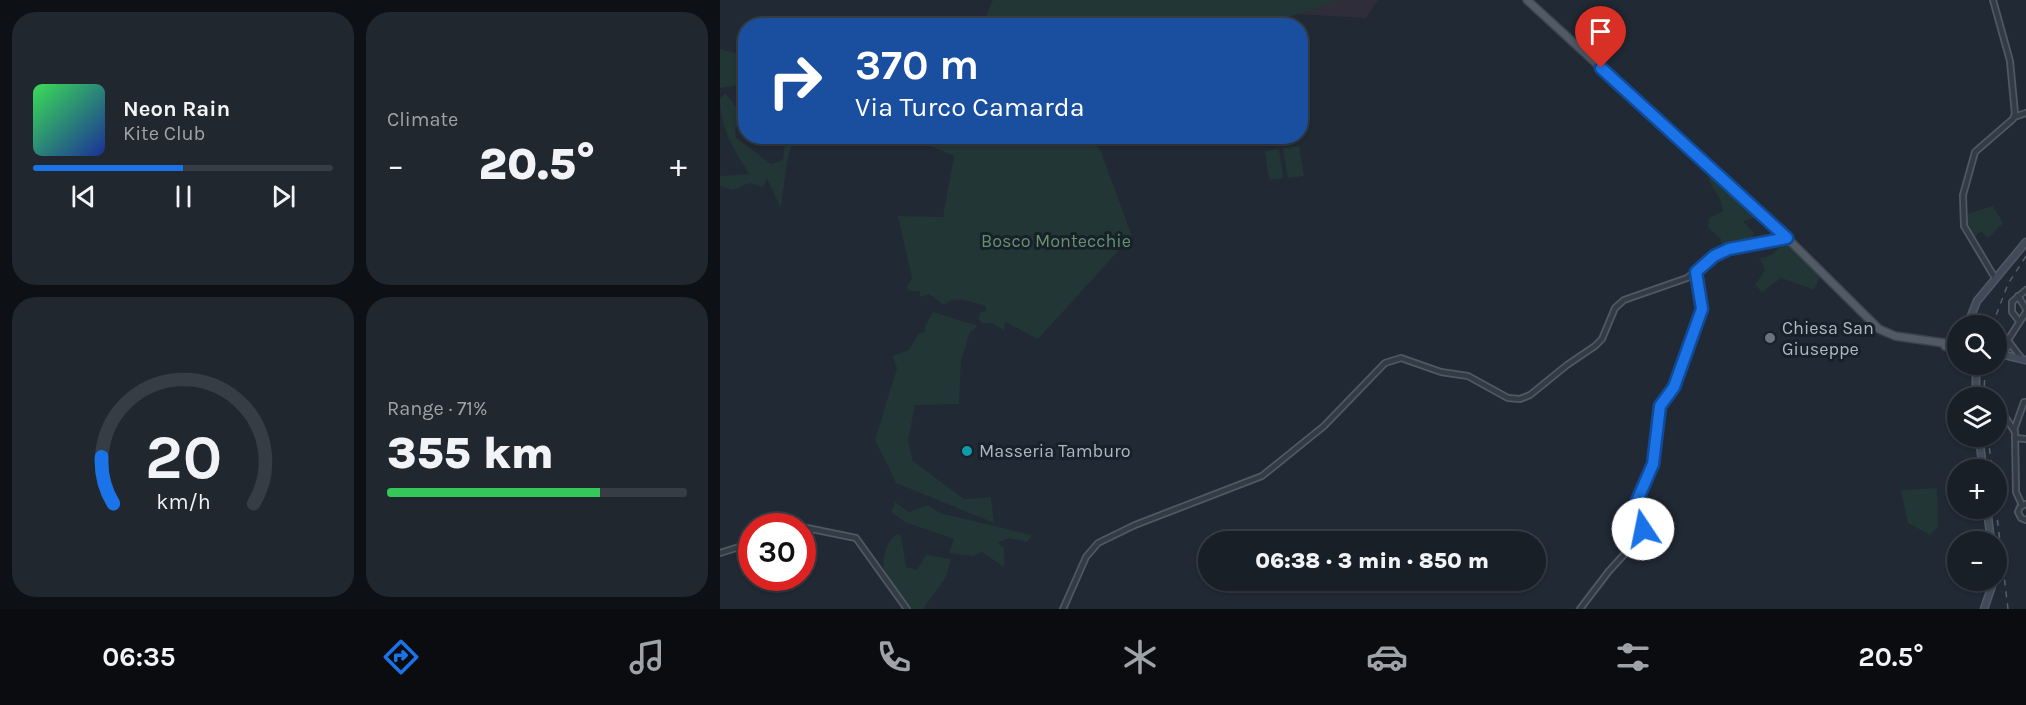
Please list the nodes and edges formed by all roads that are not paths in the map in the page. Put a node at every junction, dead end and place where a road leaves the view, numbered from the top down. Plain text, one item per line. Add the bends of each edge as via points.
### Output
1 (1527, 0) edge
2 (1993, 0) edge
3 (2026, 112) edge
4 (2014, 117) junction
5 (1787, 238) junction
6 (2026, 242) edge
7 (1696, 272) junction
8 (1995, 278) junction
9 (2026, 290) edge
10 (2018, 296) junction
11 (2026, 310) edge
12 (1971, 315) edge
13 (2019, 321) junction
14 (2008, 338) joint
15 (1940, 344) junction
16 (1947, 344) edge
17 (1947, 347) edge
18 (2007, 355) edge
19 (2024, 359) edge
20 (1976, 376) edge
21 (1976, 387) edge
22 (2026, 402) edge
23 (2007, 420) edge
24 (2014, 430) junction
25 (2015, 438) junction
26 (2026, 439) edge
27 (2024, 505) edge
28 (2026, 520) edge
29 (816, 530) edge
30 (738, 548) edge
31 (720, 554) edge
32 (1990, 591) edge
33 (908, 609) edge
34 (1064, 609) edge
35 (1580, 609) edge
36 (1984, 609) edge

1 - 5 main road
2 - 4 street via 2010,61
3 - 4 street
4 - 8 street via 1975,152 1963,195 1964,226
5 - 7 street via 1729,249
5 - 15 main road via 1879,329
6 - 8 main road
7 - 34 street via 1617,305 1596,346 1525,398 1508,398 1468,376 1393,358 1324,426 1262,476 1134,525 1098,543 1086,557
7 - 35 street via 1702,309 1674,387 1660,406 1653,464 1636,503 1642,535
8 - 12 main road
9 - 10 street
10 - 11 street
10 - 13 street via 2012,302
11 - 13 street
13 - 14 street
14 - 19 street
15 - 16 main road
15 - 17 main road
18 - 19 main road
20 - 21 main road
22 - 24 street
23 - 24 street
24 - 25 street
25 - 26 street
25 - 27 street via 2016,492
27 - 28 street via 2018,514
29 - 33 street via 856,538
30 - 31 street
32 - 36 main road

